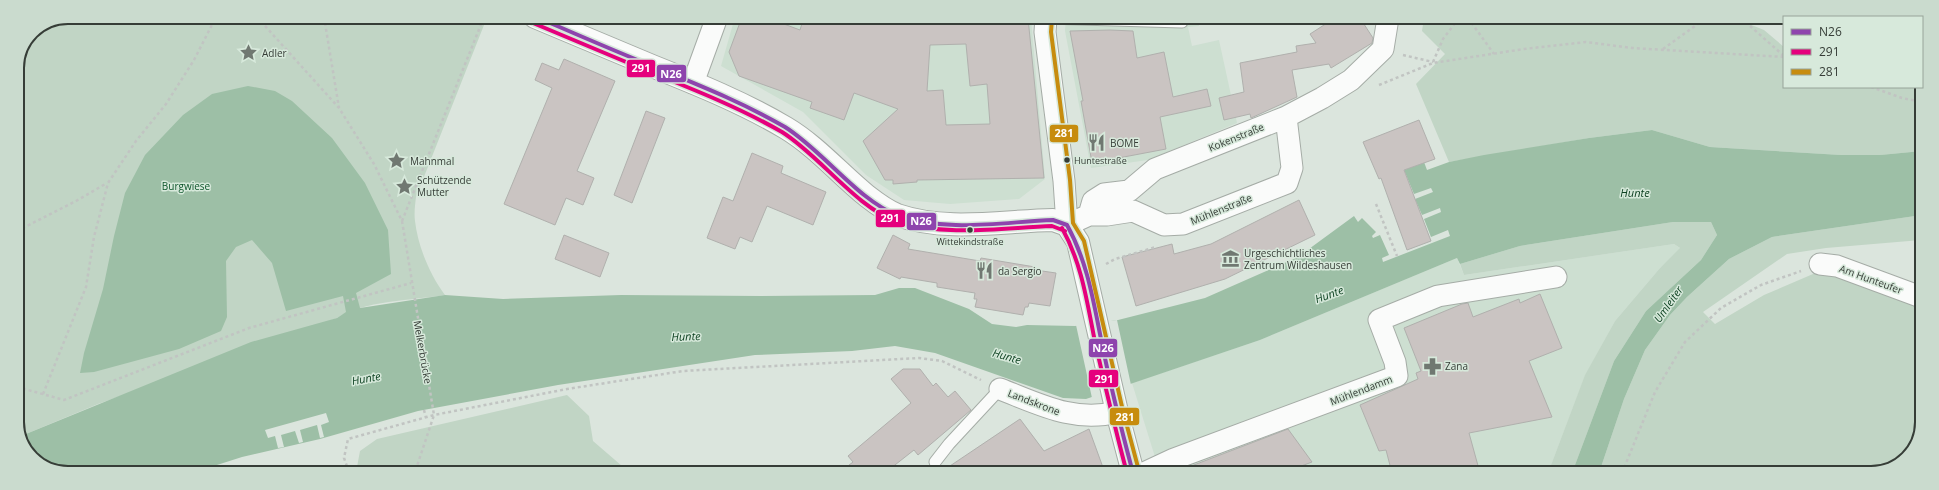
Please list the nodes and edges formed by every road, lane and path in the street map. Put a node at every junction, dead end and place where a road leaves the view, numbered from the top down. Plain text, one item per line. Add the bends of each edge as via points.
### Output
1 (212, 24) edge
2 (263, 24) edge
3 (325, 24) edge
4 (481, 24) edge
5 (552, 24) edge
6 (714, 24) edge
7 (1046, 24) edge
8 (1387, 24) edge
9 (1454, 24) edge
10 (1472, 24) edge
11 (1698, 24) edge
12 (1748, 24) edge
13 (1663, 49) junction
14 (1383, 50) junction
15 (1494, 54) junction
16 (1783, 56) edge
17 (1783, 57) edge
18 (1433, 63) junction
19 (693, 83) junction
20 (1874, 88) edge
21 (1915, 101) edge
22 (339, 108) junction
23 (1286, 117) junction
24 (108, 183) junction
25 (1376, 204) dead end
26 (1089, 215) junction
27 (402, 220) junction
28 (1183, 224) junction
29 (1067, 225) junction
30 (24, 227) edge
31 (1397, 256) dead end
32 (1820, 264) joint
33 (1101, 267) dead end
34 (1556, 276) dead end
35 (411, 283) junction
36 (1915, 295) edge
37 (24, 389) edge
38 (1000, 389) junction
39 (43, 394) junction
40 (424, 410) dead end
41 (1117, 412) junction
42 (434, 415) junction
43 (426, 418) junction
44 (935, 462) dead end
45 (347, 466) edge
46 (418, 466) edge
47 (1131, 466) edge
48 (1159, 466) edge
49 (1625, 466) edge

1 - 24 path via 194,60 166,104 136,141
2 - 22 path
3 - 22 path
4 - 27 path
5 - 19 street
6 - 19 street
7 - 29 street
8 - 14 street
9 - 18 path via 1443,39
10 - 15 path
11 - 13 path
12 - 16 path
13 - 15 path via 1586,42
13 - 17 path
14 - 18 path
14 - 23 street, Kokenstraße via 1351,80
15 - 18 path
19 - 29 street via 758,112 787,129 859,190 896,214 921,222 950,225 1053,220
20 - 21 path
22 - 27 path via 374,164
23 - 26 street, Kokenstraße via 1155,170 1129,191 1104,194 1094,201
23 - 28 street, Mühlenstraße via 1292,168 1286,183
24 - 30 path
24 - 39 path via 94,236 86,287
25 - 31 path
26 - 28 street, Mühlenstraße via 1107,215 1133,210 1164,225
26 - 29 street, Mühlenstraße
27 - 35 path, Melkerbrücke
28 - 33 path via 1159,246 1115,259
29 - 41 street via 1078,242
32 - 36 street, Am Hunteufer via 1837,266
32 - 49 path via 1761,285 1720,308 1685,342 1655,392
34 - 48 street, Mühlendamm via 1438,296 1379,320 1396,362 1397,376
35 - 39 path via 249,328 64,400
35 - 42 path, Melkerbrücke
37 - 39 path
38 - 41 street, Landskrone via 1065,414 1102,416
38 - 42 path via 942,361 919,358 804,363 683,371 567,389
38 - 44 lane
40 - 43 path
41 - 47 street
42 - 43 path
42 - 46 path
43 - 45 path via 348,439 344,458

